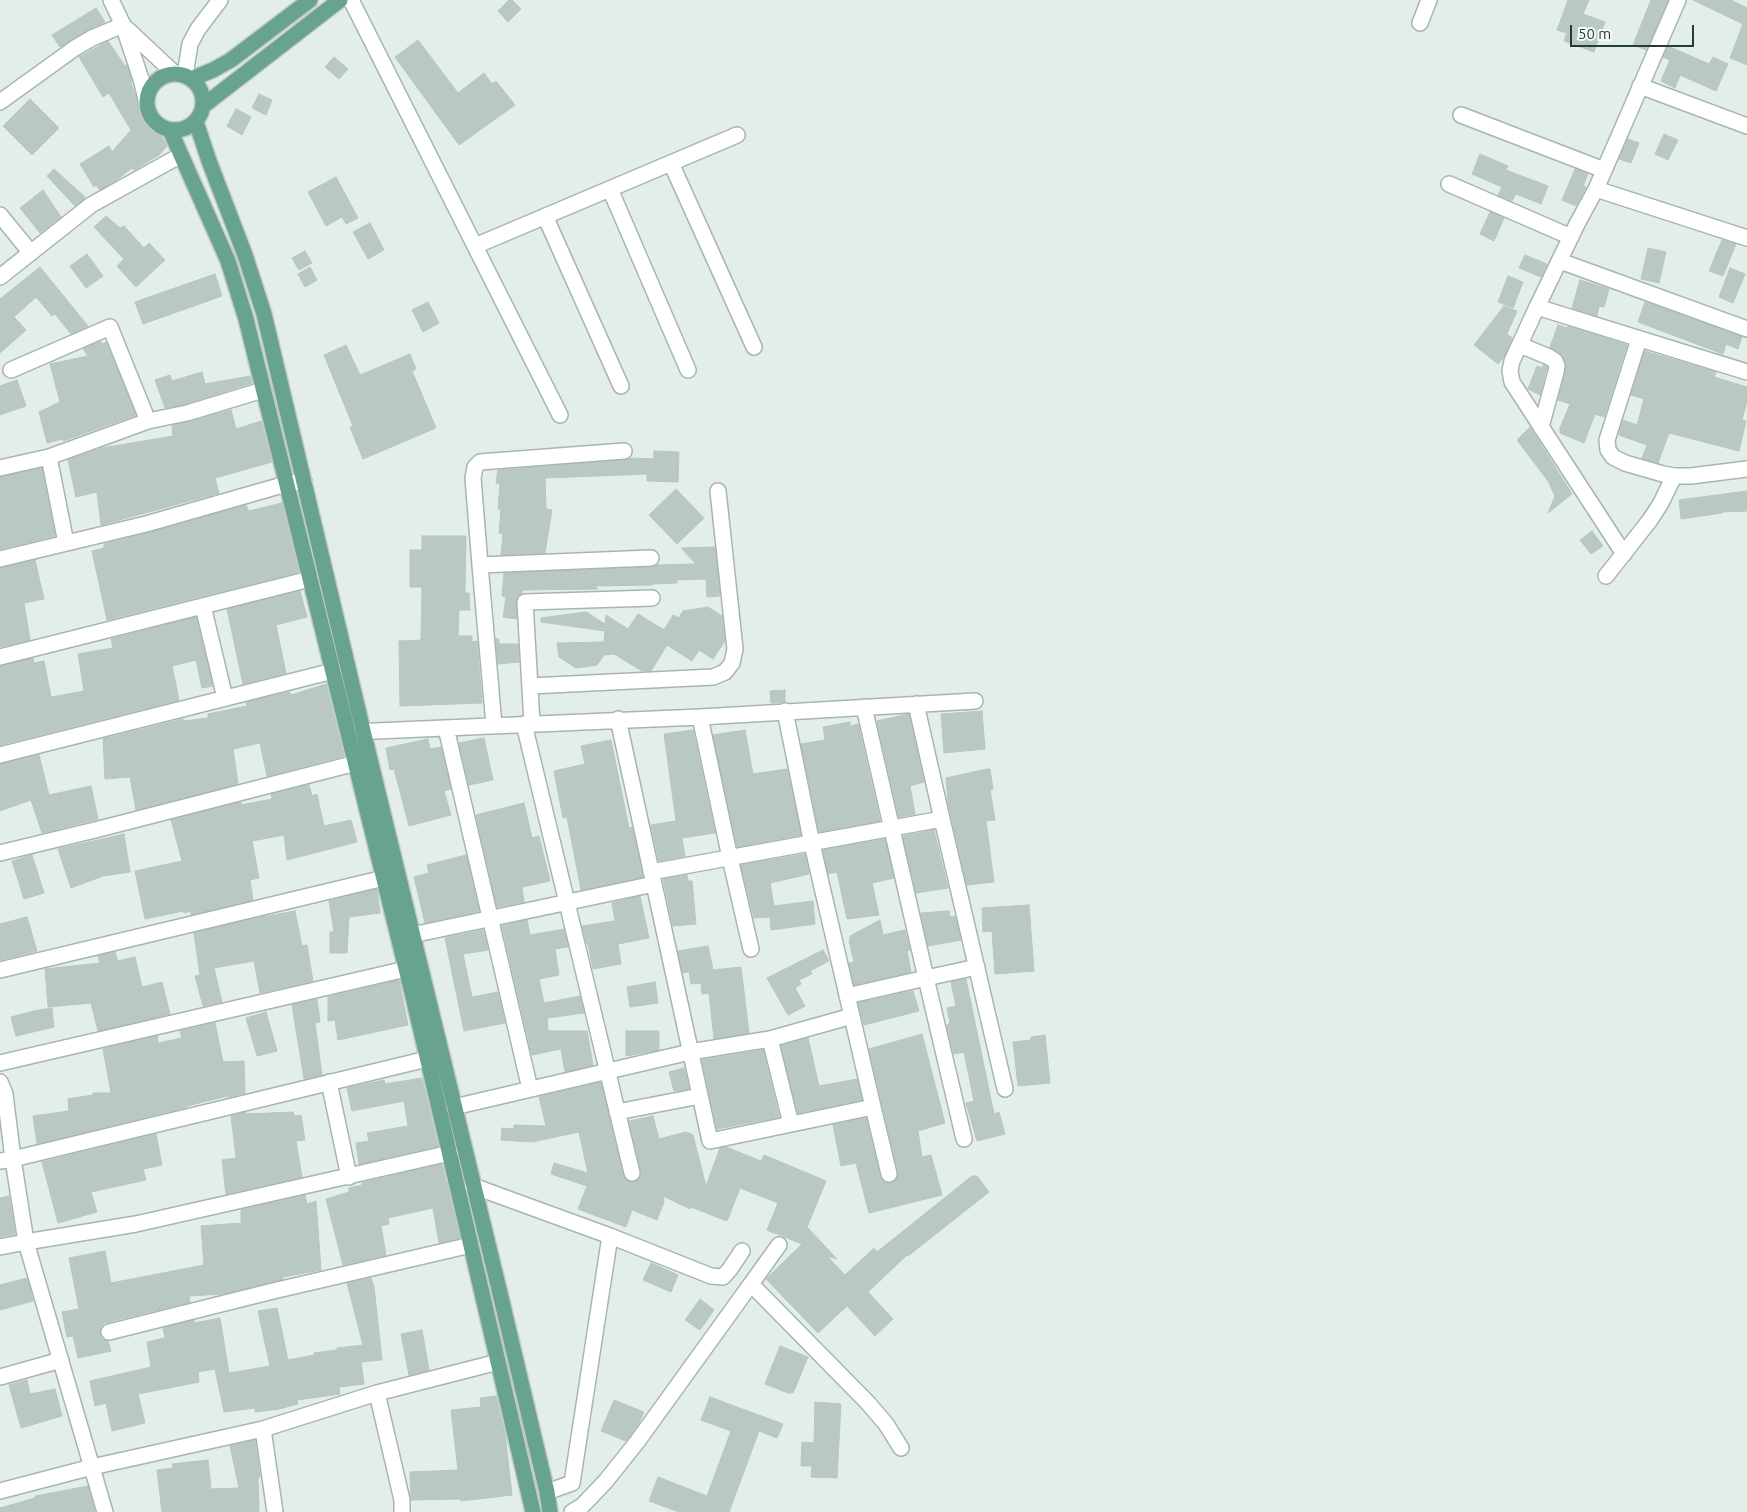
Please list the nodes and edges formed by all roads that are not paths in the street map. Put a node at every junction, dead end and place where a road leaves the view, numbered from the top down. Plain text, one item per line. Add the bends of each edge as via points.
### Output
1 (111, 0) edge
2 (220, 0) edge
3 (310, 0) edge
4 (340, 0) edge
5 (351, 0) edge
6 (1429, 0) edge
7 (1678, 0) edge
8 (1420, 22) dead end
9 (123, 25) junction
10 (184, 76) junction
11 (1640, 86) junction
12 (0, 102) edge
13 (147, 103) junction
14 (203, 106) junction
15 (1461, 115) dead end
16 (196, 122) junction
17 (1747, 126) edge
18 (170, 130) junction
19 (737, 135) dead end
20 (181, 155) junction
21 (671, 163) junction
22 (1604, 170) junction
23 (1449, 184) dead end
24 (610, 189) junction
25 (1596, 189) junction
26 (0, 215) edge
27 (545, 216) junction
28 (1571, 237) junction
29 (1747, 238) edge
30 (475, 246) junction
31 (30, 253) junction
32 (1560, 261) junction
33 (0, 277) edge
34 (1538, 308) junction
35 (1747, 329) edge
36 (1639, 339) junction
37 (1520, 345) junction
38 (754, 347) dead end
39 (11, 370) dead end
40 (688, 370) dead end
41 (1747, 372) edge
42 (621, 386) dead end
43 (264, 390) junction
44 (560, 415) dead end
45 (148, 421) junction
46 (1541, 427) junction
47 (624, 451) dead end
48 (49, 457) junction
49 (0, 468) edge
50 (1747, 469) edge
51 (1674, 476) junction
52 (304, 481) junction
53 (286, 484) junction
54 (718, 491) dead end
55 (66, 543) junction
56 (1624, 554) junction
57 (0, 558) edge
58 (651, 558) dead end
59 (480, 565) junction
60 (1606, 576) dead end
61 (310, 579) junction
62 (652, 598) dead end
63 (203, 606) junction
64 (0, 656) edge
65 (333, 671) junction
66 (530, 686) junction
67 (225, 698) junction
68 (975, 701) dead end
69 (916, 704) junction
70 (864, 707) junction
71 (785, 711) junction
72 (700, 716) junction
73 (618, 719) junction
74 (528, 724) junction
75 (494, 725) junction
76 (446, 728) junction
77 (348, 732) junction
78 (363, 732) junction
79 (0, 754) edge
80 (356, 763) junction
81 (942, 819) junction
82 (890, 829) junction
83 (812, 844) junction
84 (0, 853) edge
85 (730, 858) junction
86 (384, 878) junction
87 (653, 878) junction
88 (567, 901) junction
89 (489, 918) junction
90 (412, 935) junction
91 (751, 949) dead end
92 (977, 967) junction
93 (406, 969) junction
94 (0, 970) edge
95 (926, 978) junction
96 (847, 996) junction
97 (852, 1016) junction
98 (770, 1039) junction
99 (690, 1052) junction
100 (427, 1059) junction
101 (0, 1063) edge
102 (607, 1072) junction
103 (329, 1082) junction
104 (530, 1089) junction
105 (1005, 1089) dead end
106 (2, 1090) edge
107 (700, 1096) junction
108 (454, 1107) junction
109 (873, 1108) junction
110 (617, 1112) junction
111 (791, 1124) junction
112 (964, 1139) dead end
113 (450, 1153) junction
114 (6, 1160) edge
115 (632, 1173) dead end
116 (889, 1174) dead end
117 (349, 1177) junction
118 (473, 1186) junction
119 (610, 1236) junction
120 (26, 1242) junction
121 (471, 1246) junction
122 (779, 1246) dead end
123 (0, 1247) edge
124 (742, 1251) dead end
125 (750, 1284) junction
126 (109, 1332) dead end
127 (61, 1360) junction
128 (498, 1362) junction
129 (0, 1377) edge
130 (376, 1393) junction
131 (263, 1429) junction
132 (901, 1448) dead end
133 (92, 1467) junction
134 (0, 1491) edge
135 (547, 1492) junction
136 (105, 1512) edge
137 (275, 1512) edge
138 (402, 1512) edge
139 (533, 1512) edge
140 (550, 1512) edge
141 (572, 1512) edge

1 - 9 street
2 - 10 street via 190,44
3 - 10 main road via 231,60 213,70
4 - 14 main road
5 - 30 street
6 - 8 street
7 - 11 street
9 - 10 street
9 - 12 street via 75,48
9 - 13 street
10 - 13 main road via 169,74 160,78 148,93
10 - 14 main road via 200,88
11 - 17 street
11 - 22 street
13 - 18 main road via 154,121
14 - 16 main road
15 - 22 street
16 - 18 main road via 188,128
16 - 52 main road via 264,314
18 - 20 main road
19 - 21 street
20 - 31 street via 91,205
20 - 43 main road via 228,260
21 - 24 street
21 - 38 street
22 - 25 street
23 - 28 street
24 - 27 street
24 - 40 street
25 - 28 street
25 - 29 street
26 - 31 street
27 - 30 street
27 - 42 street
28 - 32 street
30 - 44 street
31 - 33 street
32 - 34 street
32 - 35 street
34 - 36 street
34 - 37 street
36 - 41 street
36 - 51 street via 1607,440 1608,450 1613,457 1625,463
37 - 46 street via 1512,360 1512,382
37 - 46 street via 1549,357 1557,366
39 - 45 street via 110,327
43 - 45 street via 187,414
43 - 53 main road
45 - 48 street
46 - 56 street
47 - 59 street via 480,462 473,478
48 - 49 street
48 - 55 street
50 - 51 street
51 - 56 street via 1661,503
52 - 53 street
52 - 78 main road
53 - 55 street
53 - 61 main road
54 - 66 street via 735,649 725,672 713,677
55 - 57 street
56 - 60 street
58 - 59 street
59 - 75 street
61 - 63 street
61 - 65 main road
62 - 66 street via 525,602
63 - 64 street
63 - 67 street
65 - 67 street
65 - 77 main road
66 - 74 street
67 - 79 street
68 - 69 street
69 - 70 street
69 - 81 street
70 - 71 street
70 - 82 street
71 - 72 street
71 - 83 street
72 - 73 street
72 - 85 street
73 - 74 street
73 - 87 street
74 - 75 street
74 - 88 street
75 - 76 street
76 - 78 street
76 - 89 street
77 - 78 street
77 - 80 main road
78 - 90 main road
80 - 84 street
80 - 86 main road
81 - 82 street
81 - 92 street
82 - 83 street
82 - 95 street
83 - 85 street
83 - 96 street
85 - 87 street
85 - 91 street
86 - 93 main road
86 - 94 street
87 - 88 street
87 - 99 street
88 - 89 street
88 - 102 street
89 - 90 street
89 - 104 street
90 - 108 main road
92 - 95 street
92 - 105 street
93 - 100 main road
93 - 101 street
95 - 96 street
95 - 112 street
96 - 97 street
97 - 98 street
97 - 109 street
98 - 99 street
98 - 111 street
99 - 102 street
99 - 107 street
100 - 103 street
100 - 113 main road
102 - 104 street
102 - 110 street
103 - 114 street
103 - 117 street
104 - 108 street
106 - 114 street
107 - 110 street
107 - 111 street via 710,1141
108 - 118 main road
109 - 111 street
109 - 116 street
110 - 115 street
113 - 117 street
113 - 121 main road
114 - 120 street
117 - 120 street via 136,1224
118 - 119 street
118 - 135 main road
119 - 124 street via 711,1276 723,1276
119 - 135 street via 572,1483
120 - 123 street
120 - 127 street
121 - 126 street
121 - 128 main road
122 - 125 street
125 - 132 street via 868,1402
125 - 141 street via 605,1482
127 - 129 street
127 - 133 street
128 - 130 street
128 - 139 main road
130 - 131 street
130 - 138 street via 402,1500
131 - 133 street
131 - 137 street
133 - 134 street
133 - 136 street
135 - 140 main road

